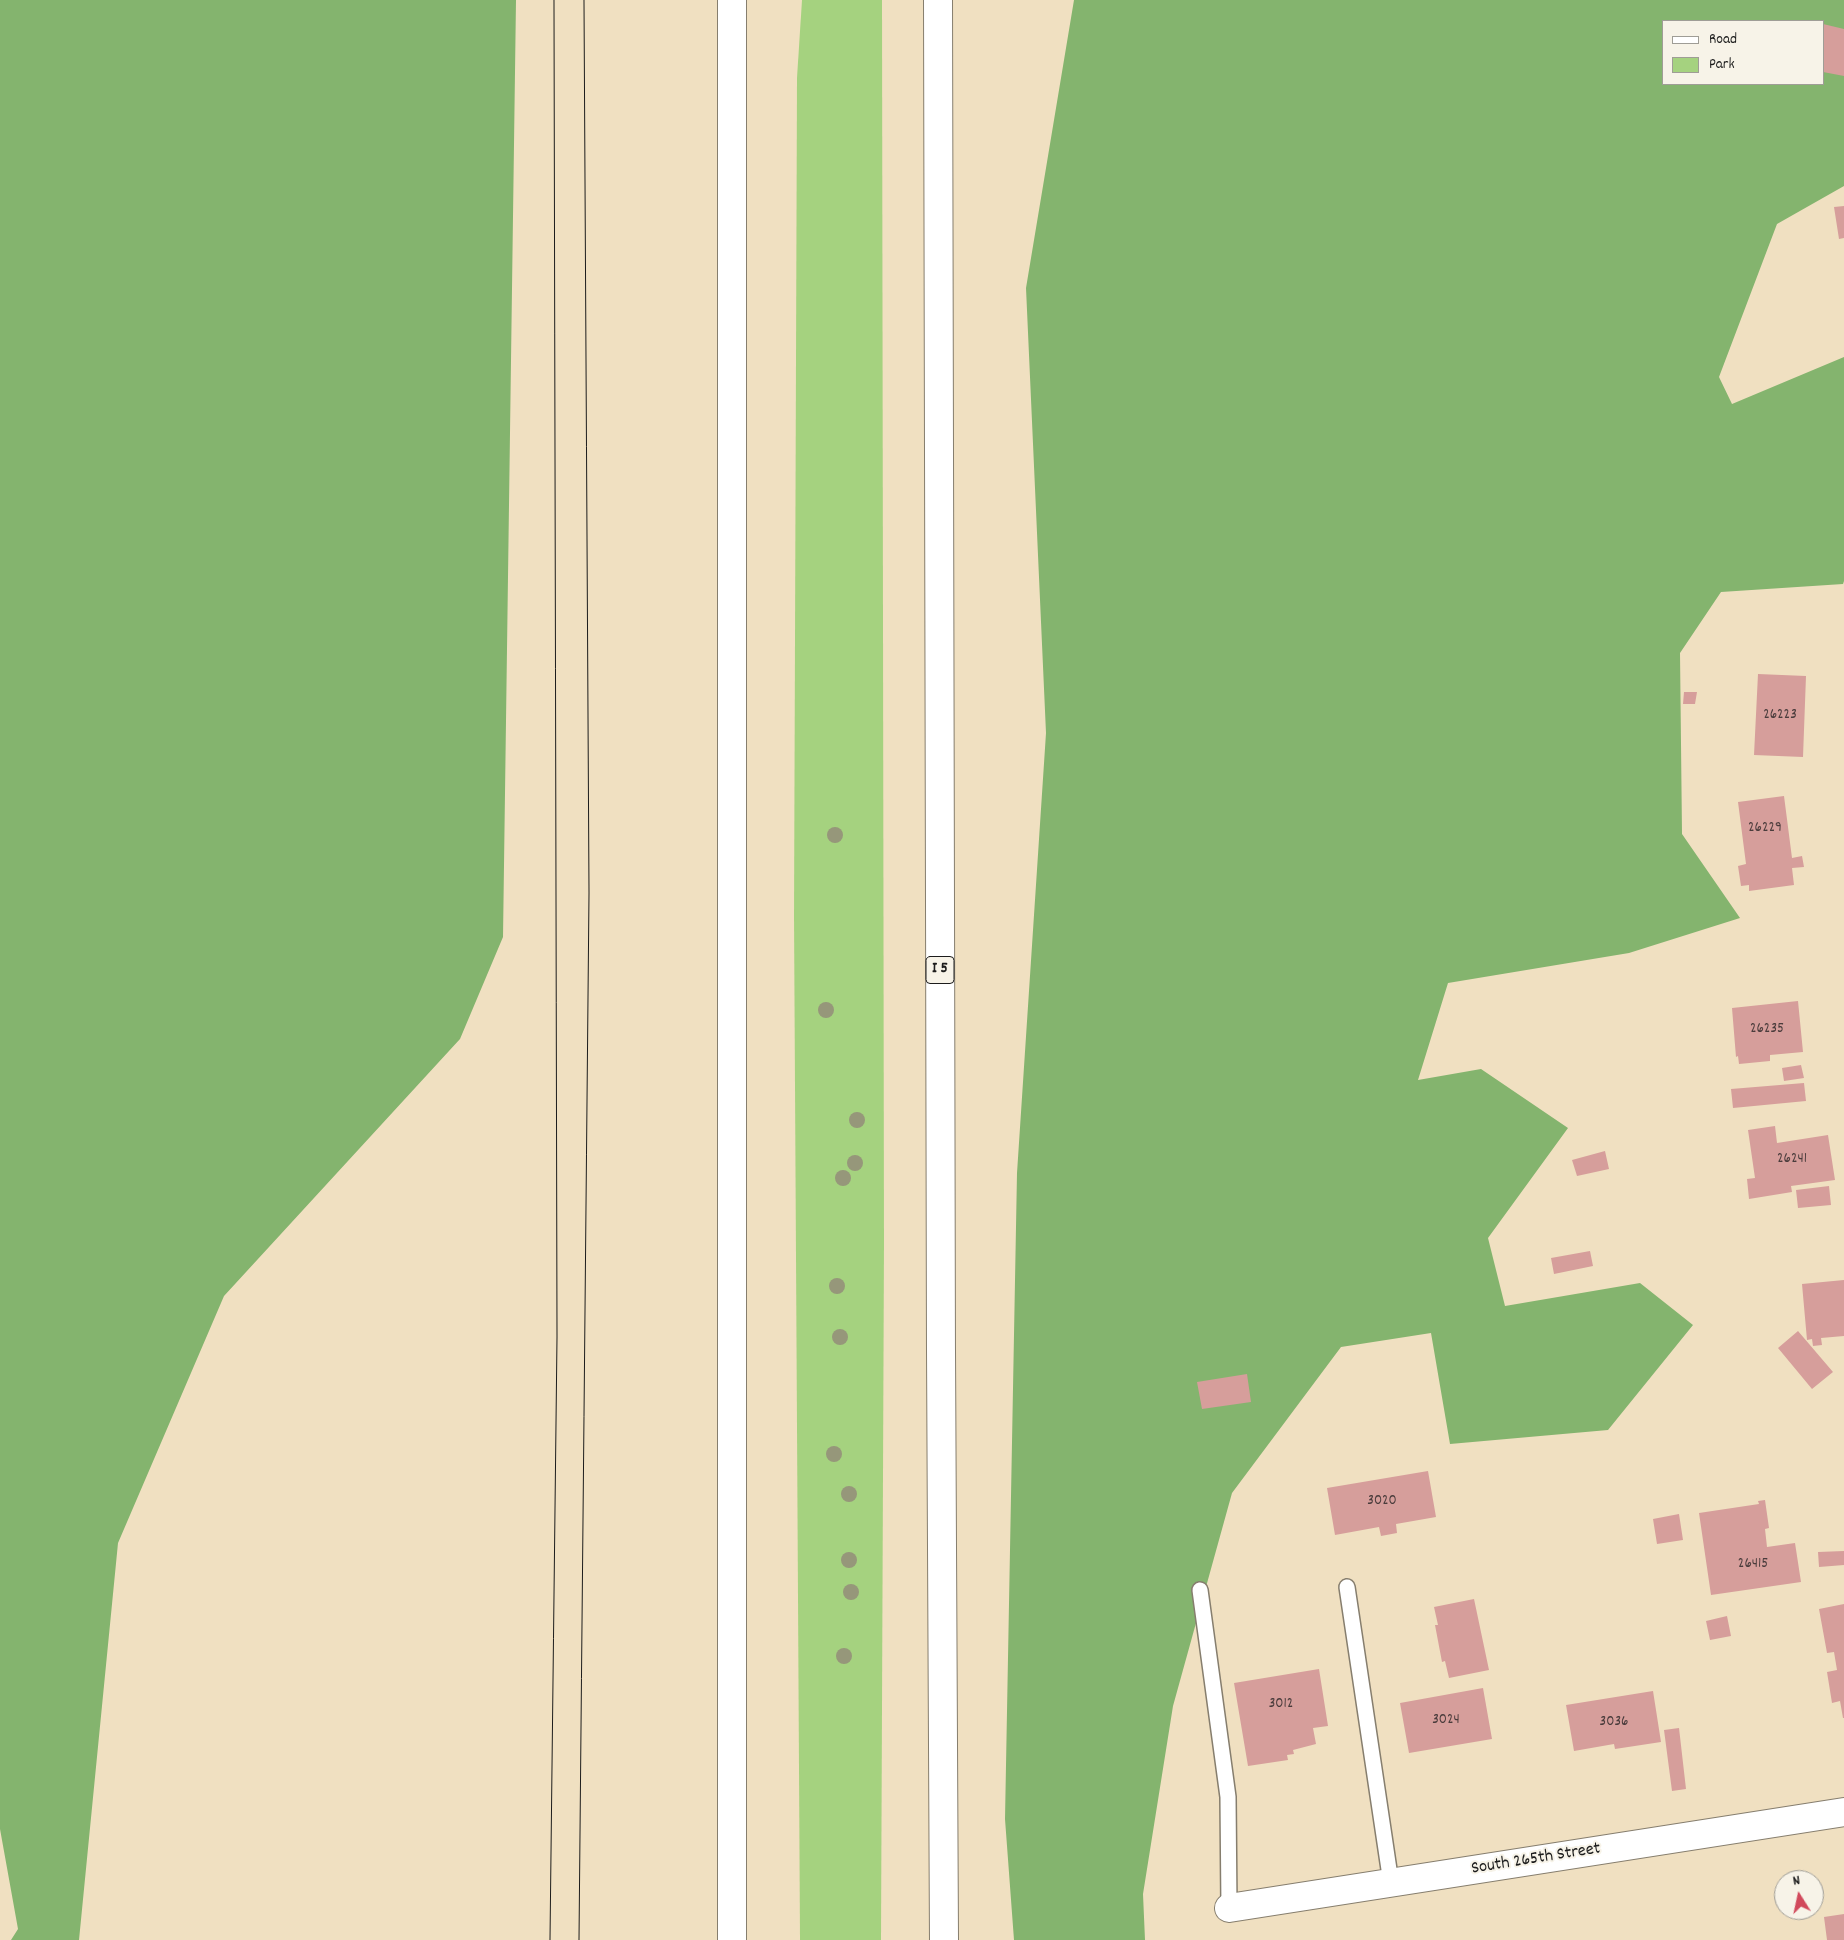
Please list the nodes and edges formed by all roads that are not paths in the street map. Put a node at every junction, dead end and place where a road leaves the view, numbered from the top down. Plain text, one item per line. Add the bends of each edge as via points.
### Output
1 (732, 0) edge
2 (938, 0) edge
3 (1347, 1587) dead end
4 (1200, 1590) dead end
5 (1844, 1812) edge
6 (1391, 1883) junction
7 (1229, 1908) joint
8 (732, 1940) edge
9 (944, 1940) edge

1 - 8 main road
2 - 9 main road, I 5
3 - 6 lane
4 - 7 lane via 1228,1797
5 - 6 main road, South 265th Street
6 - 7 main road, South 265th Street

